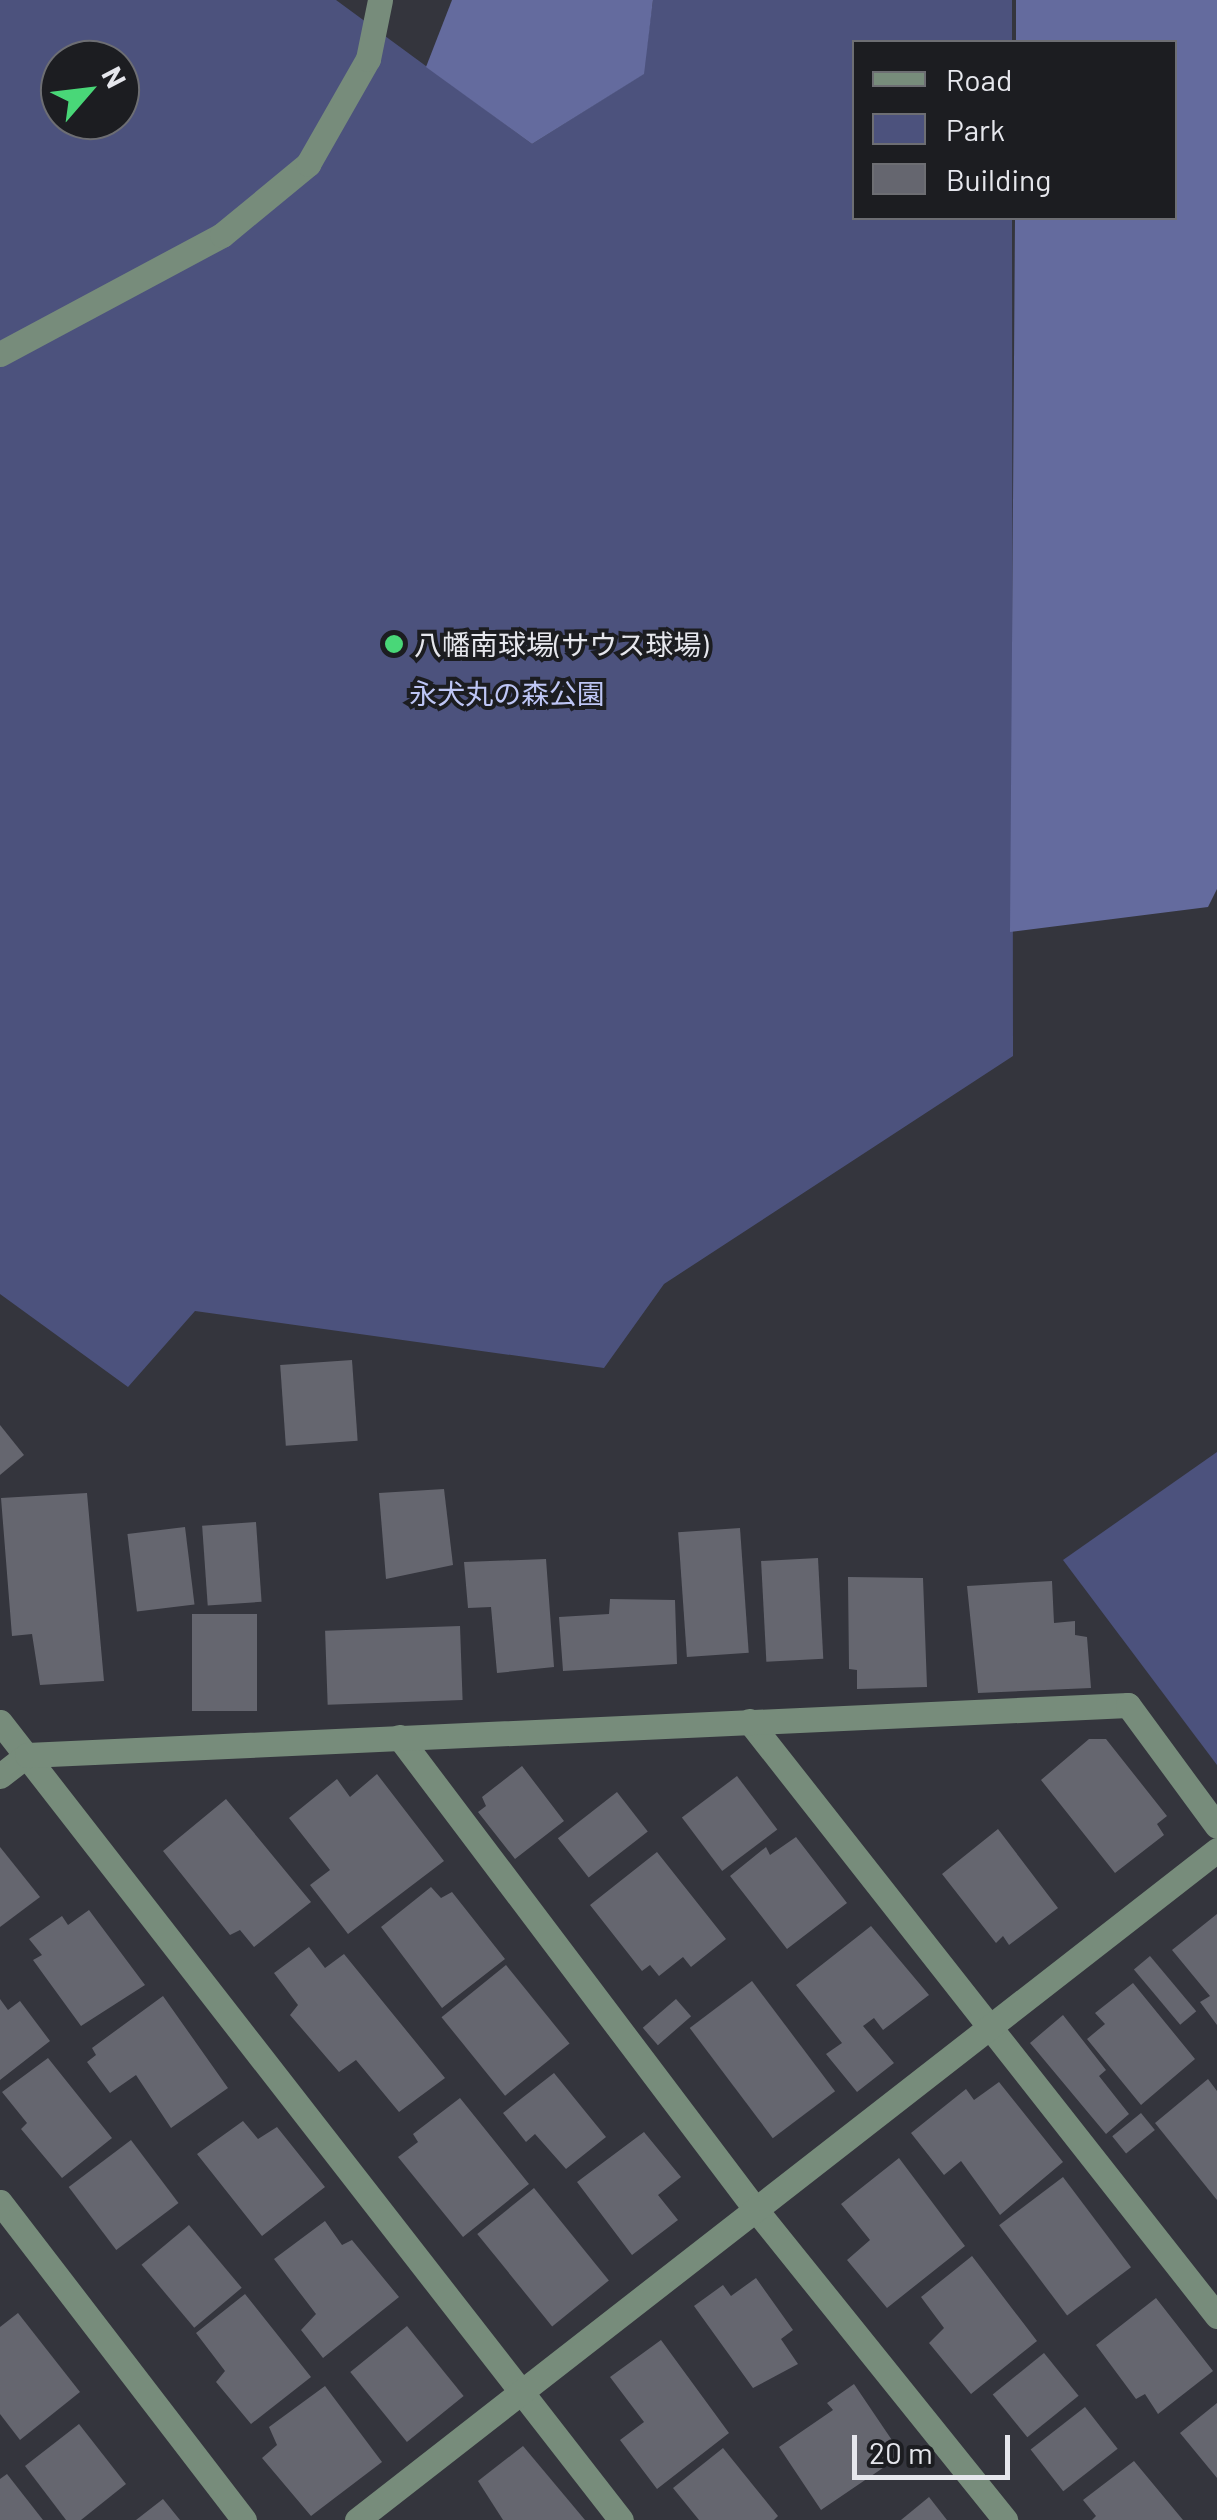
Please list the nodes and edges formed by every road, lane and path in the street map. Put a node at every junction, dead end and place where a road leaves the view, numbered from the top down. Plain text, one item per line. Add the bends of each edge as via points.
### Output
1 (380, 0) edge
2 (0, 354) edge
3 (749, 1721) junction
4 (0, 1722) edge
5 (399, 1737) junction
6 (27, 1755) junction
7 (0, 1776) edge
8 (1217, 1826) edge
9 (1217, 1850) edge
10 (988, 2029) junction
11 (0, 2202) edge
12 (756, 2210) junction
13 (1217, 2316) edge
14 (520, 2394) junction
15 (244, 2520) edge
16 (357, 2520) edge
17 (620, 2520) edge
18 (1004, 2520) edge

1 - 2 street via 368,59 308,164 222,235
3 - 5 street
3 - 8 street via 1128,1704
3 - 10 street
4 - 6 street
5 - 6 street
5 - 12 street
6 - 7 street
6 - 14 street
9 - 10 street
10 - 12 street
10 - 13 street
11 - 15 street
12 - 14 street
12 - 18 street
14 - 16 street
14 - 17 street

